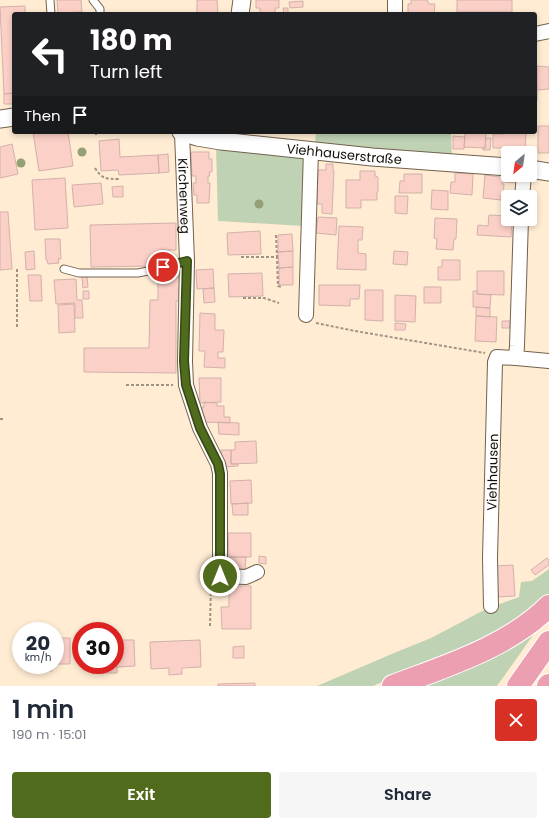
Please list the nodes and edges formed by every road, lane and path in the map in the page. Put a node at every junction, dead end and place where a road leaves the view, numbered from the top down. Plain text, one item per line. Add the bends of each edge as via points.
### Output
1 (50, 0) edge
2 (93, 0) edge
3 (242, 0) edge
4 (395, 0) edge
5 (51, 12) edge
6 (100, 12) edge
7 (240, 12) edge
8 (395, 12) edge
9 (549, 31) edge
10 (537, 34) edge
11 (12, 117) edge
12 (0, 119) edge
13 (182, 134) edge
14 (188, 134) edge
15 (311, 150) junction
16 (501, 166) edge
17 (95, 168) dead end
18 (537, 170) edge
19 (549, 172) edge
20 (120, 179) dead end
21 (521, 226) edge
22 (276, 235) dead end
23 (241, 257) dead end
24 (277, 257) junction
25 (187, 261) junction
26 (17, 268) dead end
27 (64, 269) dead end
28 (282, 287) dead end
29 (242, 298) dead end
30 (279, 303) dead end
31 (306, 315) joint
32 (17, 328) dead end
33 (497, 357) junction
34 (516, 358) junction
35 (549, 361) edge
36 (126, 385) dead end
37 (186, 385) junction
38 (0, 419) edge
39 (4, 419) dead end
40 (257, 572) dead end
41 (220, 576) junction
42 (491, 606) dead end
43 (549, 606) edge
44 (210, 626) dead end
45 (549, 642) edge
46 (393, 686) edge
47 (518, 686) edge

1 - 5 lane
2 - 6 lane
3 - 7 street
4 - 8 street
9 - 10 street
11 - 12 street
13 - 25 street, Kirchenweg
14 - 15 street, Viehhauserstraße via 221,141
15 - 16 street, Viehhauserstraße
15 - 31 street
17 - 20 path via 100,176
18 - 19 street
21 - 34 street
22 - 24 path
23 - 24 path
24 - 28 path via 278,286
25 - 27 lane via 138,273 79,272
25 - 37 street, Kirchenweg via 184,361
26 - 32 path
29 - 30 path via 264,298
31 - 33 path via 308,321
33 - 34 street
33 - 42 street, Viehhausen via 490,535
34 - 35 street
36 - 37 path
37 - 41 street, Kirchenweg via 200,428 218,464 220,474
38 - 39 path
40 - 41 street via 246,577
41 - 44 path via 211,581
43 - 46 highway via 509,638 452,664
45 - 47 highway

